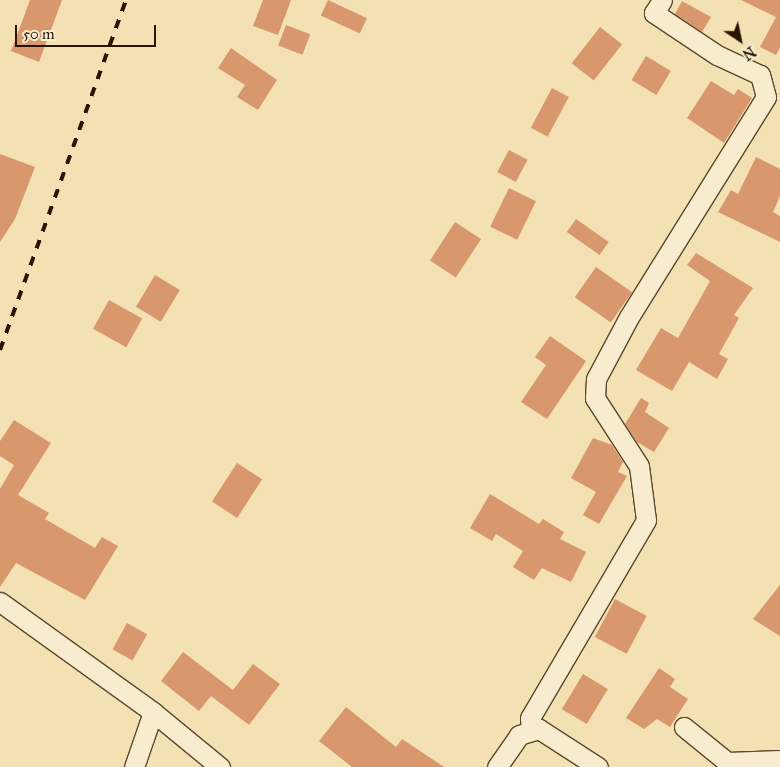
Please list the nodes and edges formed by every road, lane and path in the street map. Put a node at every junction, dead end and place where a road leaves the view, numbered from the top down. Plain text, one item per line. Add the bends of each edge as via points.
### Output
1 (662, 0) edge
2 (0, 602) edge
3 (153, 712) junction
4 (684, 727) dead end
5 (532, 732) junction
6 (780, 760) edge
7 (134, 767) edge
8 (220, 767) edge
9 (497, 767) edge
10 (598, 767) edge

1 - 5 street via 654,13 717,55 760,75 766,96 629,317 596,379 595,398 638,466 646,520 530,718
2 - 3 street
3 - 7 street
3 - 8 street
4 - 6 street via 727,762
5 - 9 street via 519,735
5 - 10 street via 539,729

